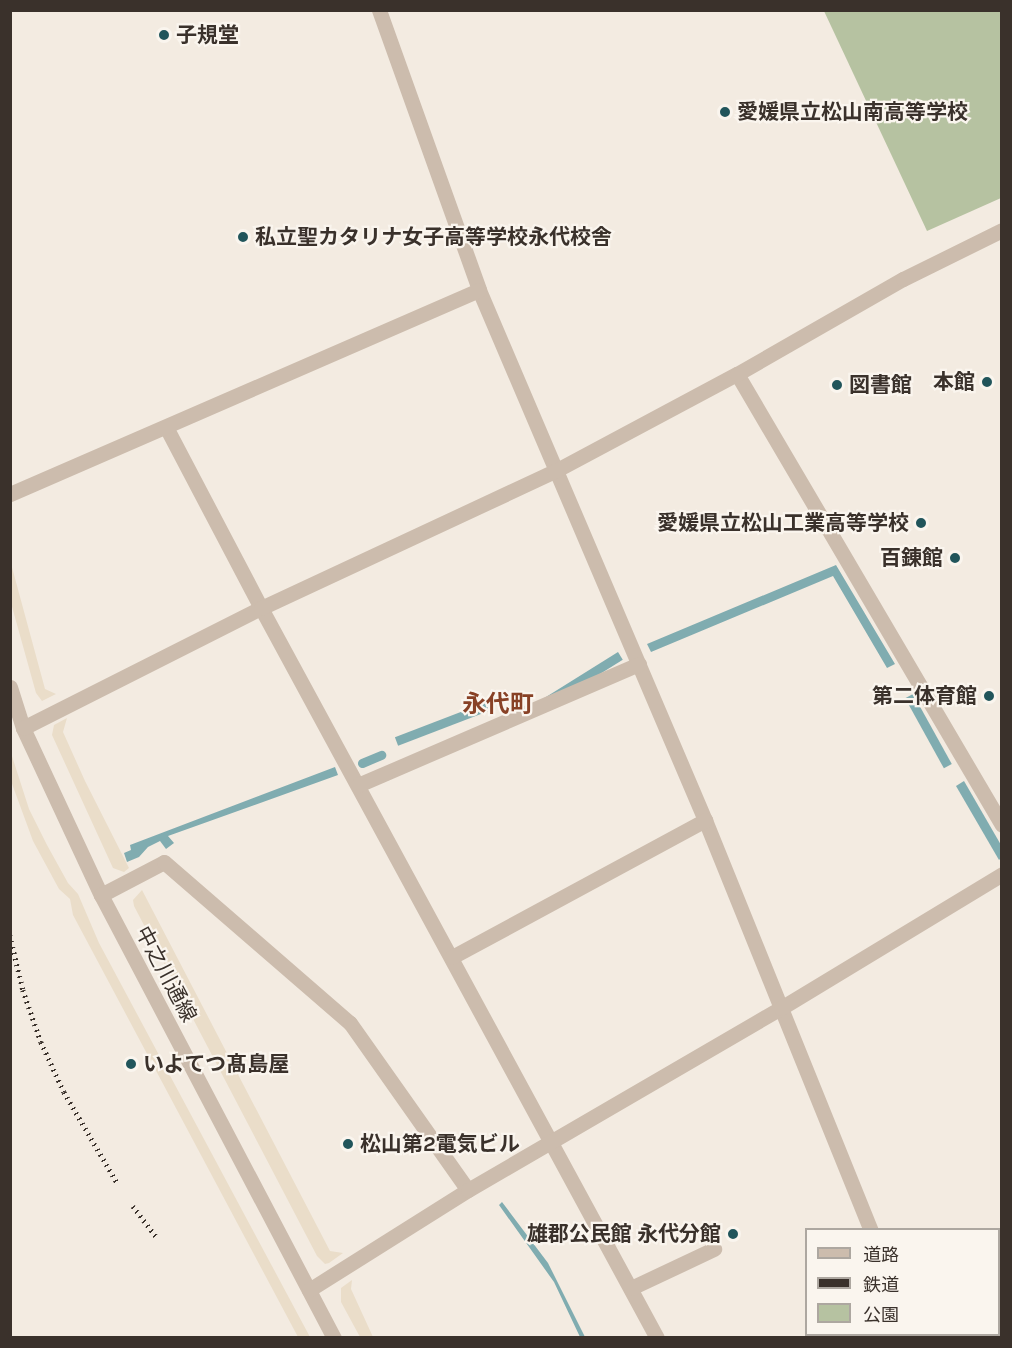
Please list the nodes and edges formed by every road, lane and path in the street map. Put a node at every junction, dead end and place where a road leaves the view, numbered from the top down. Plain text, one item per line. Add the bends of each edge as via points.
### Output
1 (379, 10) edge
2 (1002, 230) edge
3 (479, 290) junction
4 (737, 374) junction
5 (166, 427) junction
6 (555, 471) junction
7 (10, 494) edge
8 (261, 608) junction
9 (639, 664) junction
10 (10, 687) edge
11 (23, 728) junction
12 (358, 785) junction
13 (705, 820) junction
14 (1002, 825) edge
15 (1002, 874) edge
16 (101, 895) junction
17 (453, 957) junction
18 (781, 1008) junction
19 (552, 1142) junction
20 (468, 1190) junction
21 (870, 1228) edge
22 (714, 1250) dead end
23 (631, 1288) junction
24 (309, 1290) junction
25 (334, 1338) edge
26 (657, 1338) edge

1 - 3 street
2 - 4 street via 903,279
3 - 5 street
3 - 6 street
4 - 6 street
4 - 14 street
5 - 7 street
5 - 8 street
6 - 8 street
6 - 9 street
8 - 11 street
8 - 12 street
9 - 12 street
9 - 13 street
10 - 11 street, 中之川通線
11 - 16 street, 中之川通線
12 - 17 street
13 - 17 street
13 - 18 street
15 - 18 street
16 - 20 street via 164,862 350,1023
16 - 24 street, 中之川通線
17 - 19 street
18 - 19 street
18 - 21 street
19 - 20 street
19 - 23 street
20 - 24 street
22 - 23 street
23 - 26 street
24 - 25 street, 中之川通線

